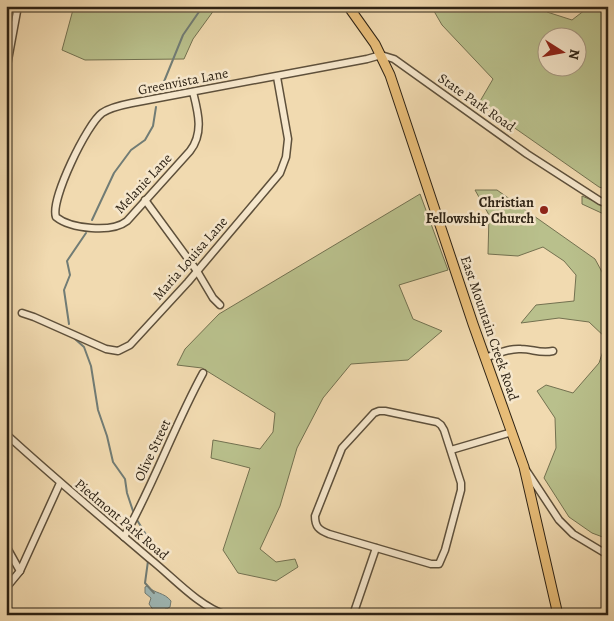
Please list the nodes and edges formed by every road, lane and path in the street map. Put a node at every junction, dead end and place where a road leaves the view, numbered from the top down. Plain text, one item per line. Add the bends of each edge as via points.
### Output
1 (18, 6) edge
2 (348, 6) edge
3 (380, 55) junction
4 (6, 71) edge
5 (277, 76) junction
6 (194, 92) junction
7 (146, 200) junction
8 (608, 204) edge
9 (55, 214) joint
10 (197, 271) junction
11 (220, 306) dead end
12 (22, 313) dead end
13 (553, 351) dead end
14 (485, 358) junction
15 (202, 373) dead end
16 (512, 432) junction
17 (6, 434) edge
18 (451, 450) junction
19 (524, 467) junction
20 (60, 483) junction
21 (124, 537) junction
22 (6, 546) edge
23 (376, 548) junction
24 (608, 555) edge
25 (20, 572) junction
26 (6, 588) edge
27 (218, 614) edge
28 (226, 615) edge
29 (353, 615) edge
30 (558, 615) edge

1 - 4 street
2 - 3 main road
3 - 5 street, Greenvista Lane
3 - 8 street, State Park Road via 394,59 527,154
3 - 14 main road, East Mountain Creek Road via 390,75
5 - 6 street, Greenvista Lane
5 - 10 street, Maria Louisa Lane via 288,139 284,163 272,184
6 - 7 street, Melanie Lane via 199,126 196,141
6 - 9 street, Greenvista Lane via 113,108 101,114 72,160
7 - 9 street, Melanie Lane via 127,221 113,228 70,224
7 - 10 street
10 - 11 street
10 - 12 street, Maria Louisa Lane via 135,340 122,350 106,349
13 - 14 street via 542,353 512,349
14 - 16 main road, East Mountain Creek Road
15 - 21 street, Olive Street
16 - 18 street
16 - 19 main road, East Mountain Creek Road
17 - 20 street, Piedmont Park Road
18 - 23 street via 461,490 440,563 431,564
18 - 23 street via 439,423 382,411 374,413 345,444 315,516 316,525 329,534
19 - 24 street via 558,520 573,534
19 - 30 main road, East Mountain Creek Road
20 - 21 street, Piedmont Park Road
20 - 25 street
21 - 27 street, Piedmont Park Road
22 - 25 street
23 - 29 street
25 - 26 street
27 - 28 street, Piedmont Park Road

